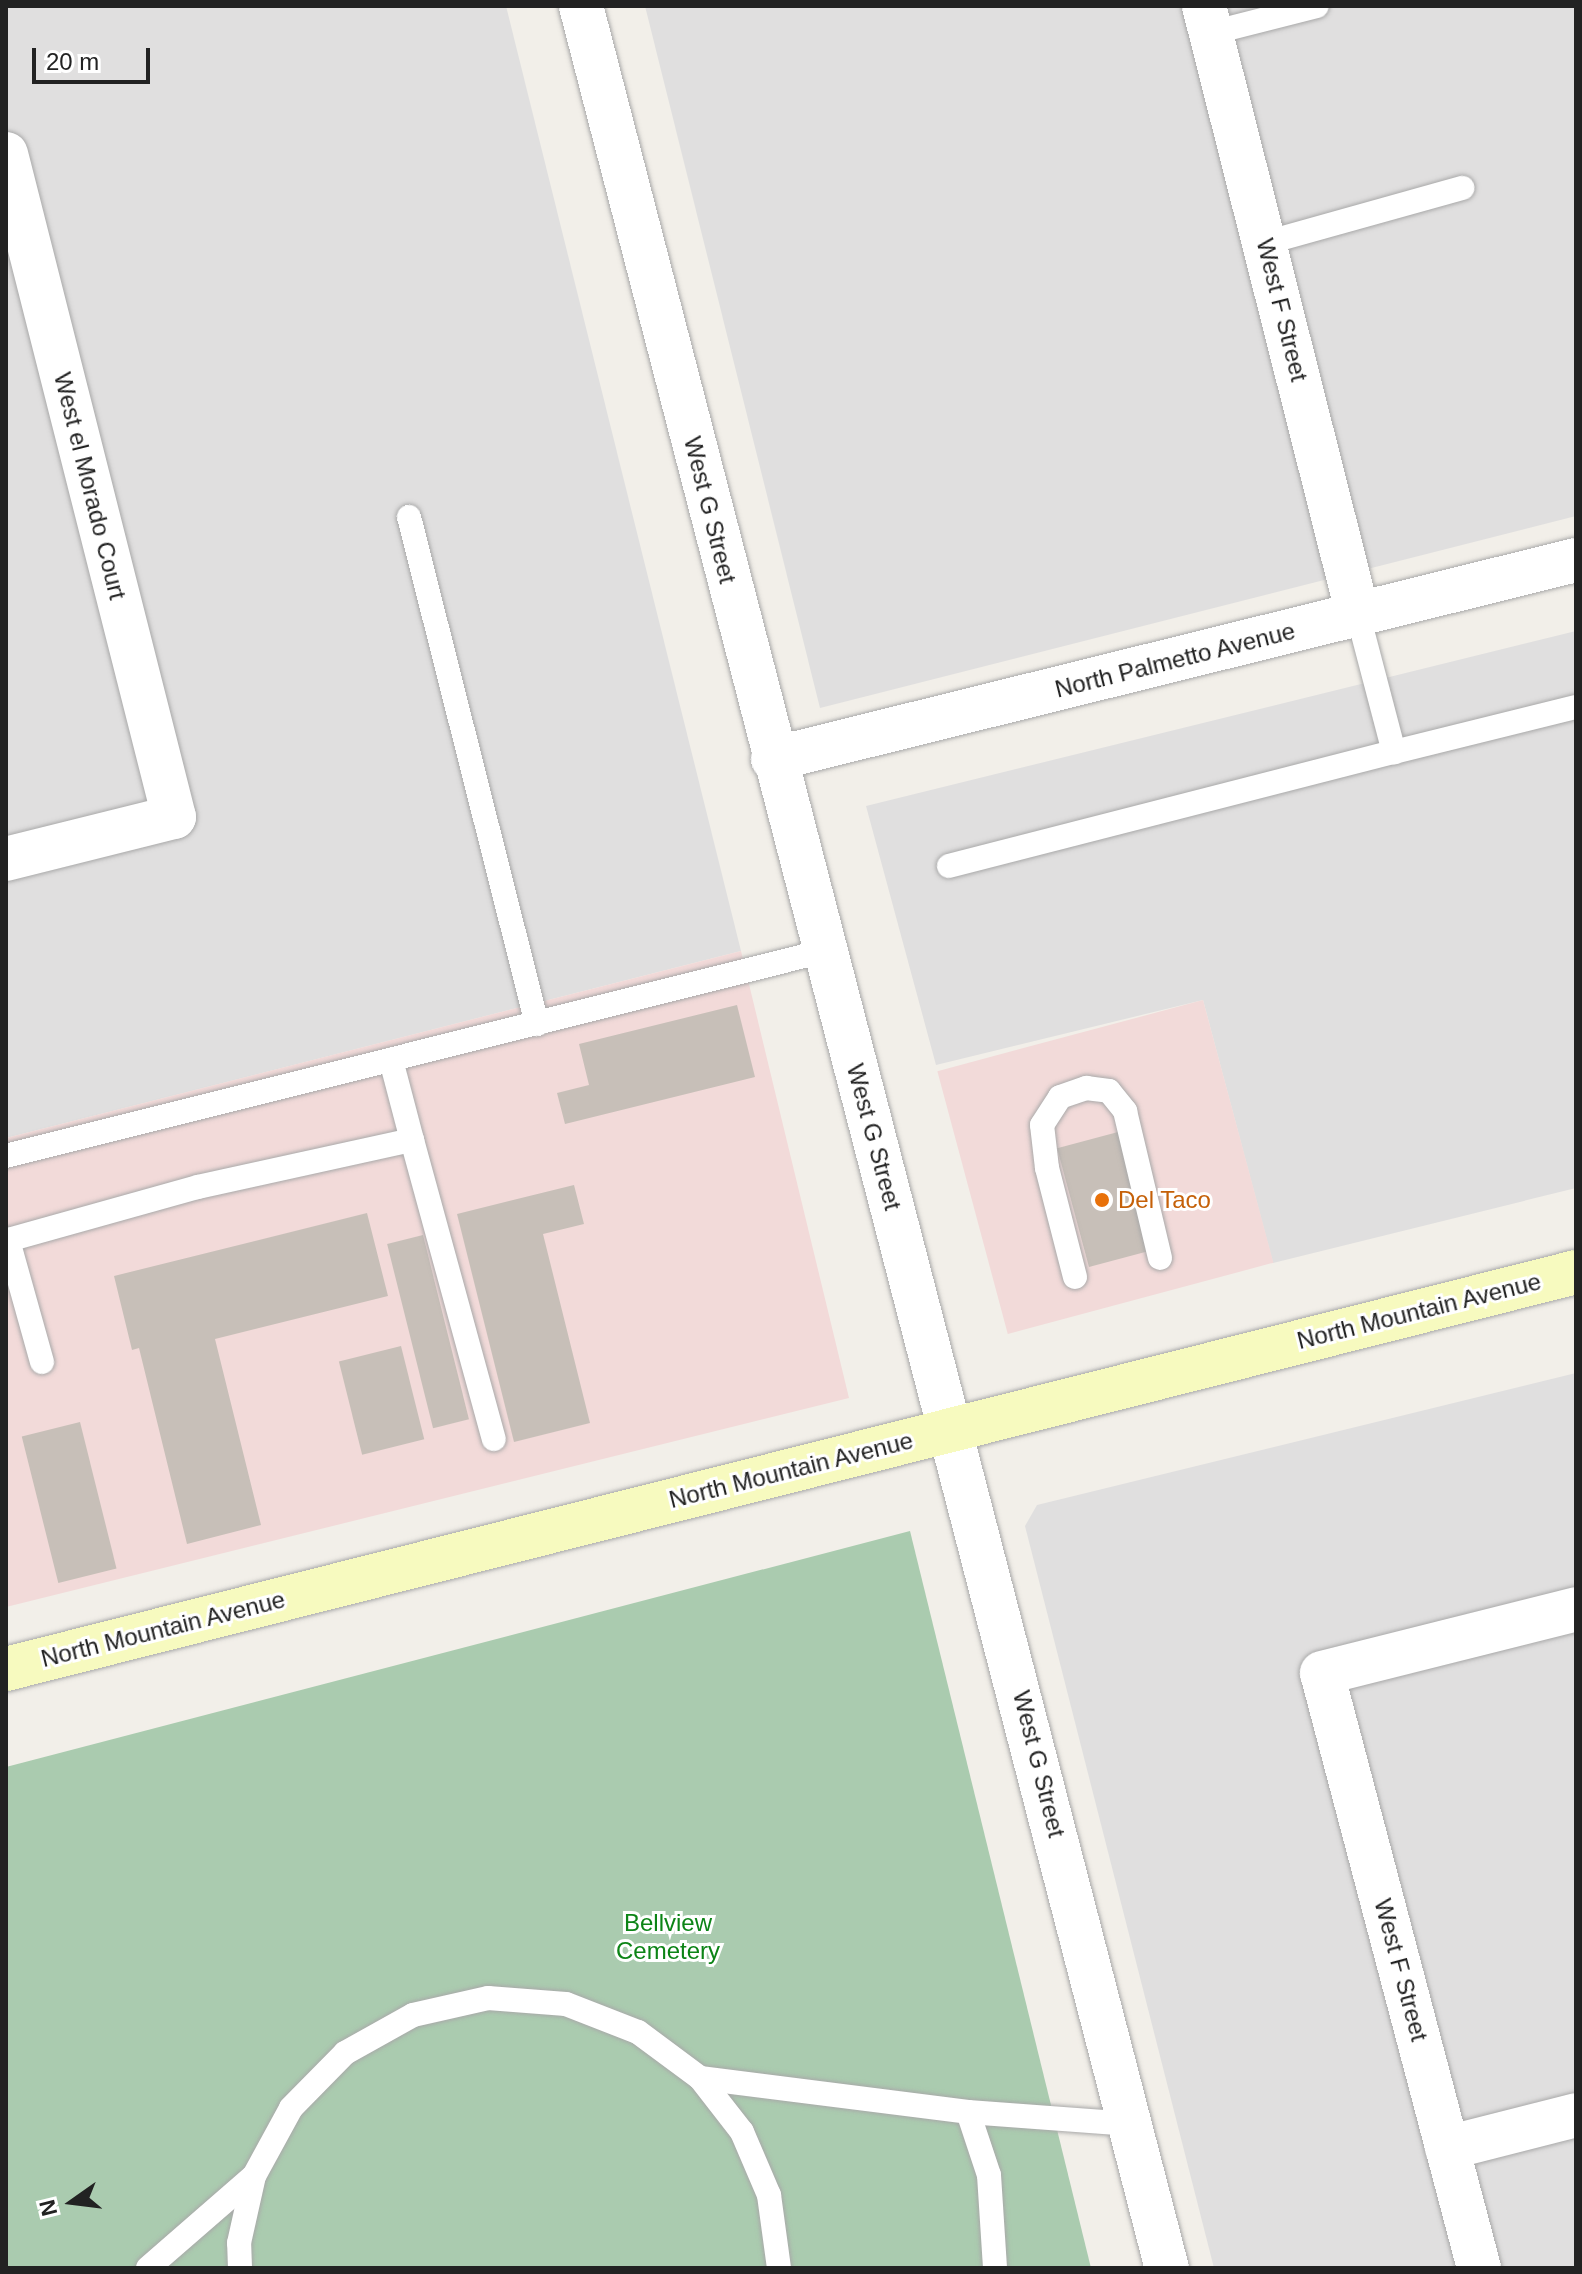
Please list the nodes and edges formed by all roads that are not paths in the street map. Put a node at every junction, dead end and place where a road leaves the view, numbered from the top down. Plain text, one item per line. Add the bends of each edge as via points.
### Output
1 (581, 6) edge
2 (1317, 6) edge
3 (1208, 20) edge
4 (6, 154) edge
5 (1462, 188) dead end
6 (1265, 243) junction
7 (409, 517) dead end
8 (1576, 560) edge
9 (1358, 615) junction
10 (1576, 707) edge
11 (1394, 752) junction
12 (773, 759) junction
13 (6, 859) edge
14 (949, 866) dead end
15 (824, 951) junction
16 (537, 1024) junction
17 (391, 1060) junction
18 (412, 1140) junction
19 (6, 1156) edge
20 (7, 1240) edge
21 (1160, 1258) dead end
22 (1576, 1272) edge
23 (1075, 1277) dead end
24 (42, 1362) dead end
25 (953, 1429) junction
26 (494, 1439) dead end
27 (1576, 1609) edge
28 (6, 1669) edge
29 (700, 2078) junction
30 (968, 2112) junction
31 (1576, 2115) edge
32 (1131, 2124) junction
33 (1447, 2148) junction
34 (254, 2176) junction
35 (148, 2268) edge
36 (240, 2268) edge
37 (779, 2268) edge
38 (995, 2268) edge
39 (1167, 2268) edge
40 (1479, 2268) edge

1 - 12 street, West G Street
2 - 3 lane
3 - 6 street, West F Street
4 - 13 street, West el Morado Court via 174,817
5 - 6 lane
6 - 9 street, West F Street
7 - 16 lane
8 - 9 street, North Palmetto Avenue
9 - 11 lane
9 - 12 street, North Palmetto Avenue
10 - 11 lane
11 - 14 lane
12 - 15 street, West G Street
15 - 16 lane
15 - 25 street, West G Street
16 - 17 lane
17 - 18 lane
17 - 19 lane
18 - 20 lane via 198,1187
18 - 26 lane
20 - 24 lane
21 - 23 lane via 1125,1111 1109,1091 1086,1088 1060,1097 1042,1125 1047,1168
22 - 25 main road, North Mountain Avenue
25 - 28 main road, North Mountain Avenue
25 - 32 street, West G Street
27 - 33 street, West F Street via 1322,1673
29 - 30 lane
29 - 34 lane via 638,2032 566,2004 488,1998 428,2012 345,2053 291,2108
29 - 37 lane via 742,2132 769,2195
30 - 32 lane
30 - 38 lane via 989,2175
31 - 33 street
32 - 39 street, West G Street
33 - 40 street, West F Street
34 - 35 lane
34 - 36 lane via 239,2243

